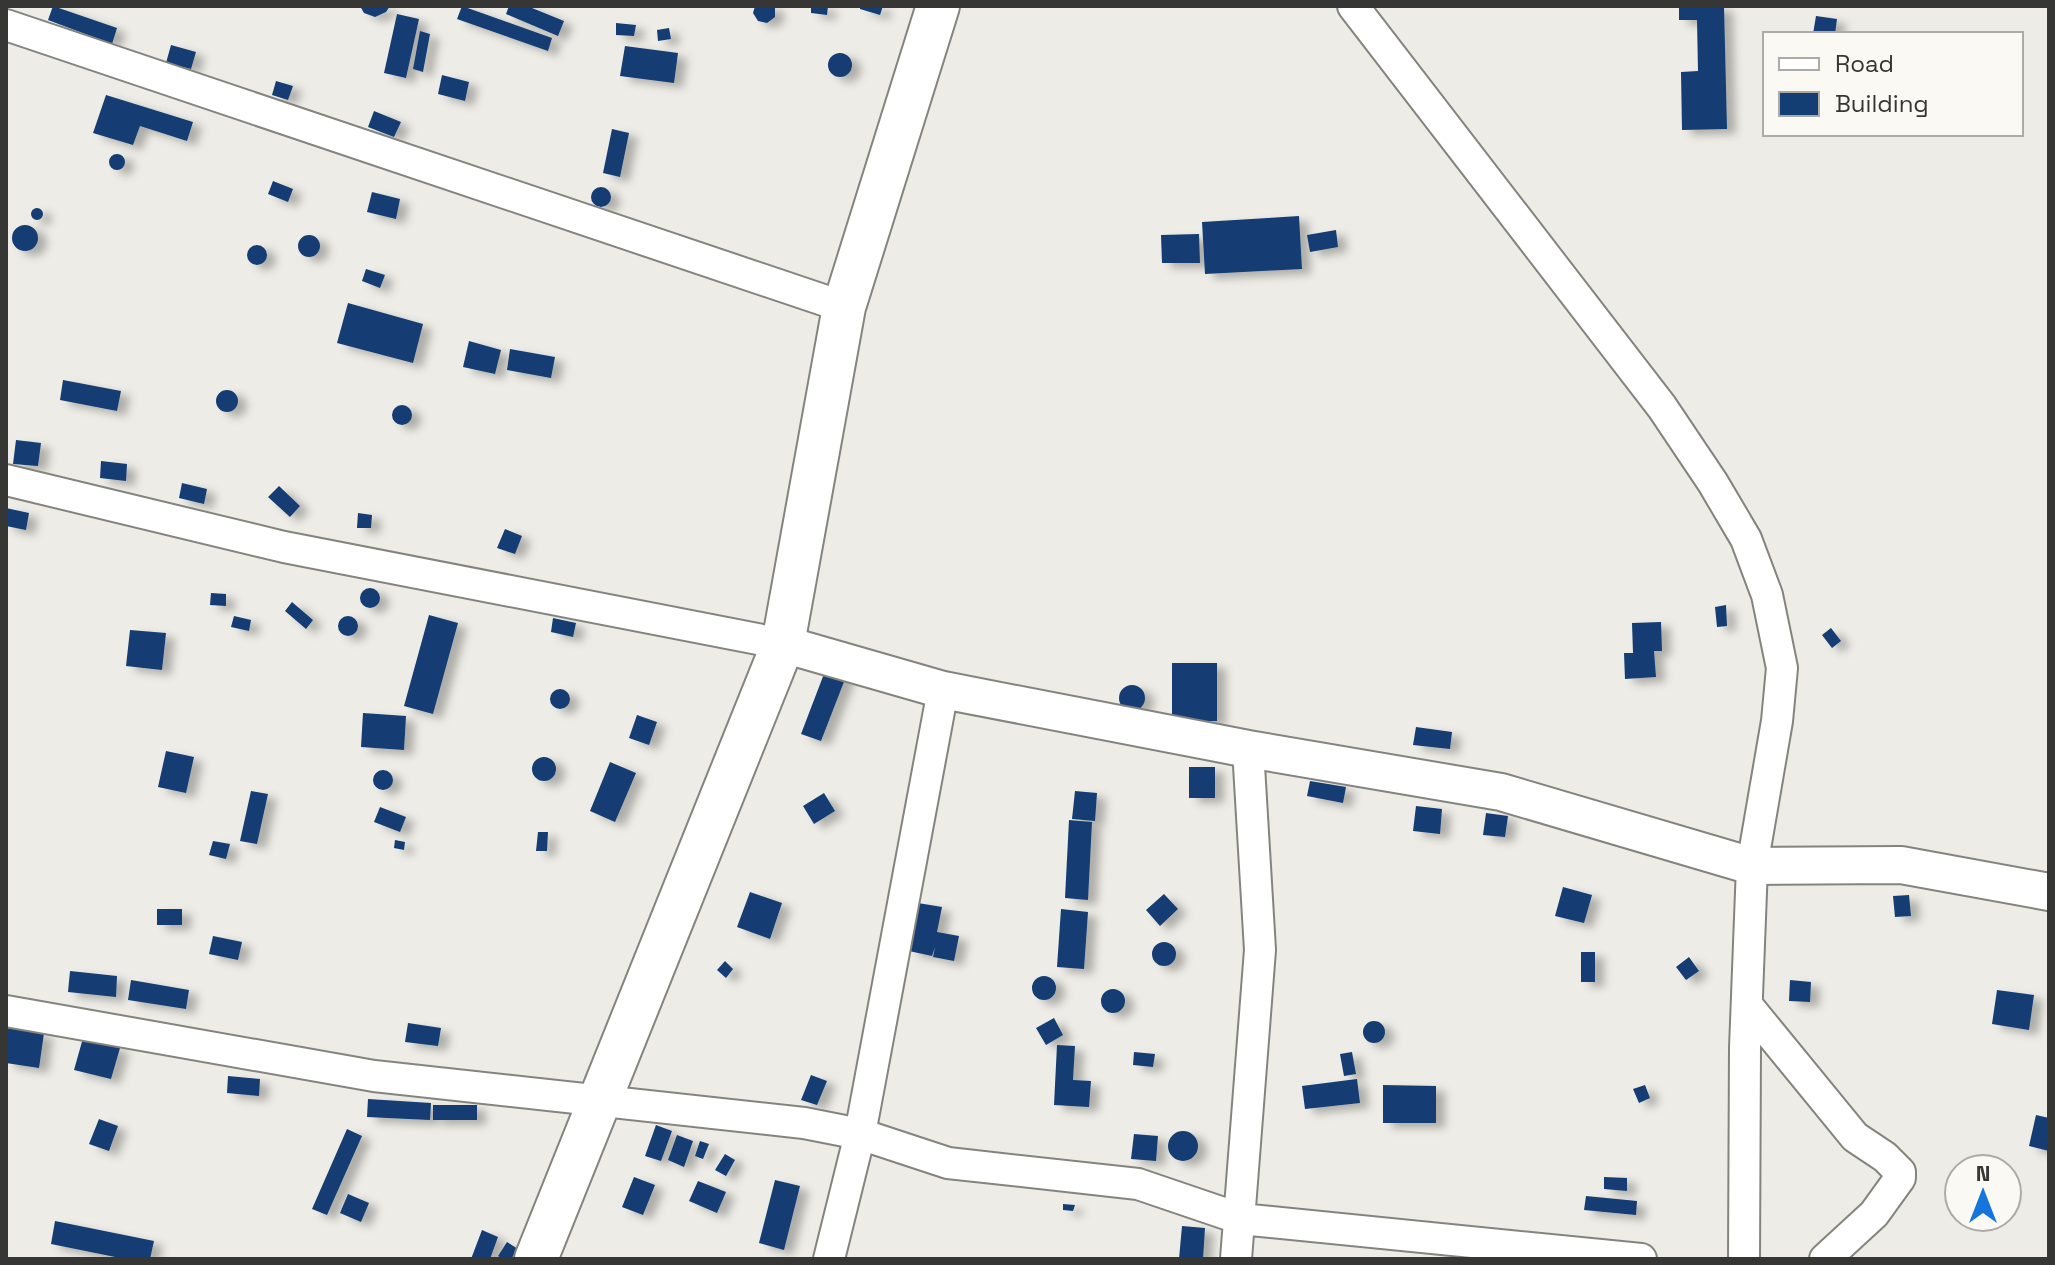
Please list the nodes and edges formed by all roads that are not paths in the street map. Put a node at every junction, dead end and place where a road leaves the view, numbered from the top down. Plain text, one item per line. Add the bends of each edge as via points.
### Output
1 (938, 6) edge
2 (1353, 6) edge
3 (6, 25) edge
4 (844, 307) junction
5 (6, 480) edge
6 (783, 644) junction
7 (943, 690) junction
8 (1248, 749) junction
9 (1752, 866) junction
10 (2049, 892) edge
11 (1747, 1005) junction
12 (6, 1011) edge
13 (600, 1103) junction
14 (860, 1134) junction
15 (1241, 1219) junction
16 (536, 1259) edge
17 (829, 1259) edge
18 (1236, 1259) edge
19 (1641, 1259) edge
20 (1744, 1259) edge
21 (1825, 1259) edge

1 - 4 main road
2 - 9 street via 1662,407 1746,539 1767,595 1782,668
3 - 4 street
4 - 6 main road
5 - 6 street via 284,547
6 - 7 street
6 - 13 main road
7 - 8 street
7 - 14 street
8 - 9 street via 1501,792
8 - 15 street via 1260,950
9 - 10 street via 1901,865
9 - 11 street
11 - 20 street
11 - 21 street via 1855,1137 1900,1172 1874,1214
12 - 13 street via 374,1076
13 - 14 street via 804,1123
13 - 16 main road
14 - 15 street via 948,1163 1138,1184
14 - 17 street
15 - 18 street
15 - 19 street

